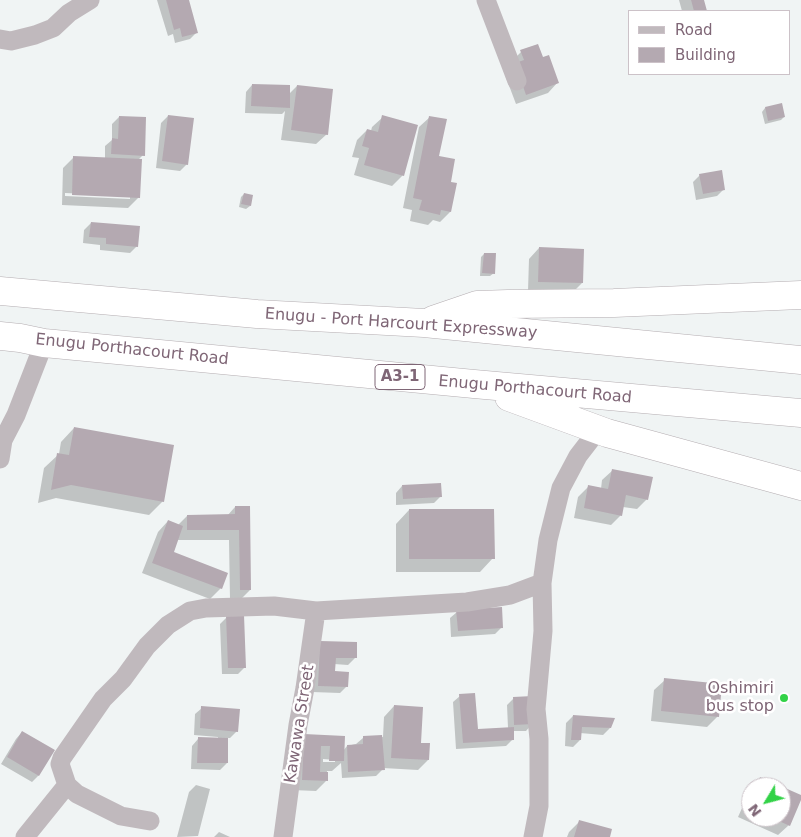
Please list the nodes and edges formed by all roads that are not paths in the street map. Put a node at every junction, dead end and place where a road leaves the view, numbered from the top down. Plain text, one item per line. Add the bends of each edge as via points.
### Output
1 (90, 0) edge
2 (486, 0) edge
3 (0, 39) edge
4 (517, 81) dead end
5 (0, 291) edge
6 (801, 295) edge
7 (424, 323) junction
8 (0, 336) edge
9 (44, 343) junction
10 (801, 360) edge
11 (474, 384) junction
12 (801, 413) edge
13 (598, 430) junction
14 (1, 439) edge
15 (0, 459) edge
16 (801, 486) edge
17 (542, 583) junction
18 (316, 611) junction
19 (67, 785) junction
20 (150, 821) dead end
21 (25, 837) edge
22 (283, 837) edge
23 (533, 837) edge

1 - 3 street via 53,28 11,41
2 - 4 street
5 - 7 highway, Enugu - Port Harcourt Expressway via 257,314
6 - 7 highway via 477,305
7 - 10 highway, Enugu - Port Harcourt Expressway
8 - 9 highway, Enugu Porthacourt Road / A3-1
9 - 11 highway, Enugu Porthacourt Road / A3-1
9 - 14 street via 16,415
11 - 12 highway, Enugu Porthacourt Road / A3-1
11 - 13 highway
13 - 16 highway
13 - 17 street via 578,456 561,488 548,540
14 - 15 street
17 - 18 street via 510,595 467,602
17 - 23 street via 543,631 536,709 539,806
18 - 19 street via 274,606 206,608 190,611 168,625 103,700 62,758 60,764
18 - 22 street, Kawawa Street
19 - 20 street via 77,794 121,816
19 - 21 street

